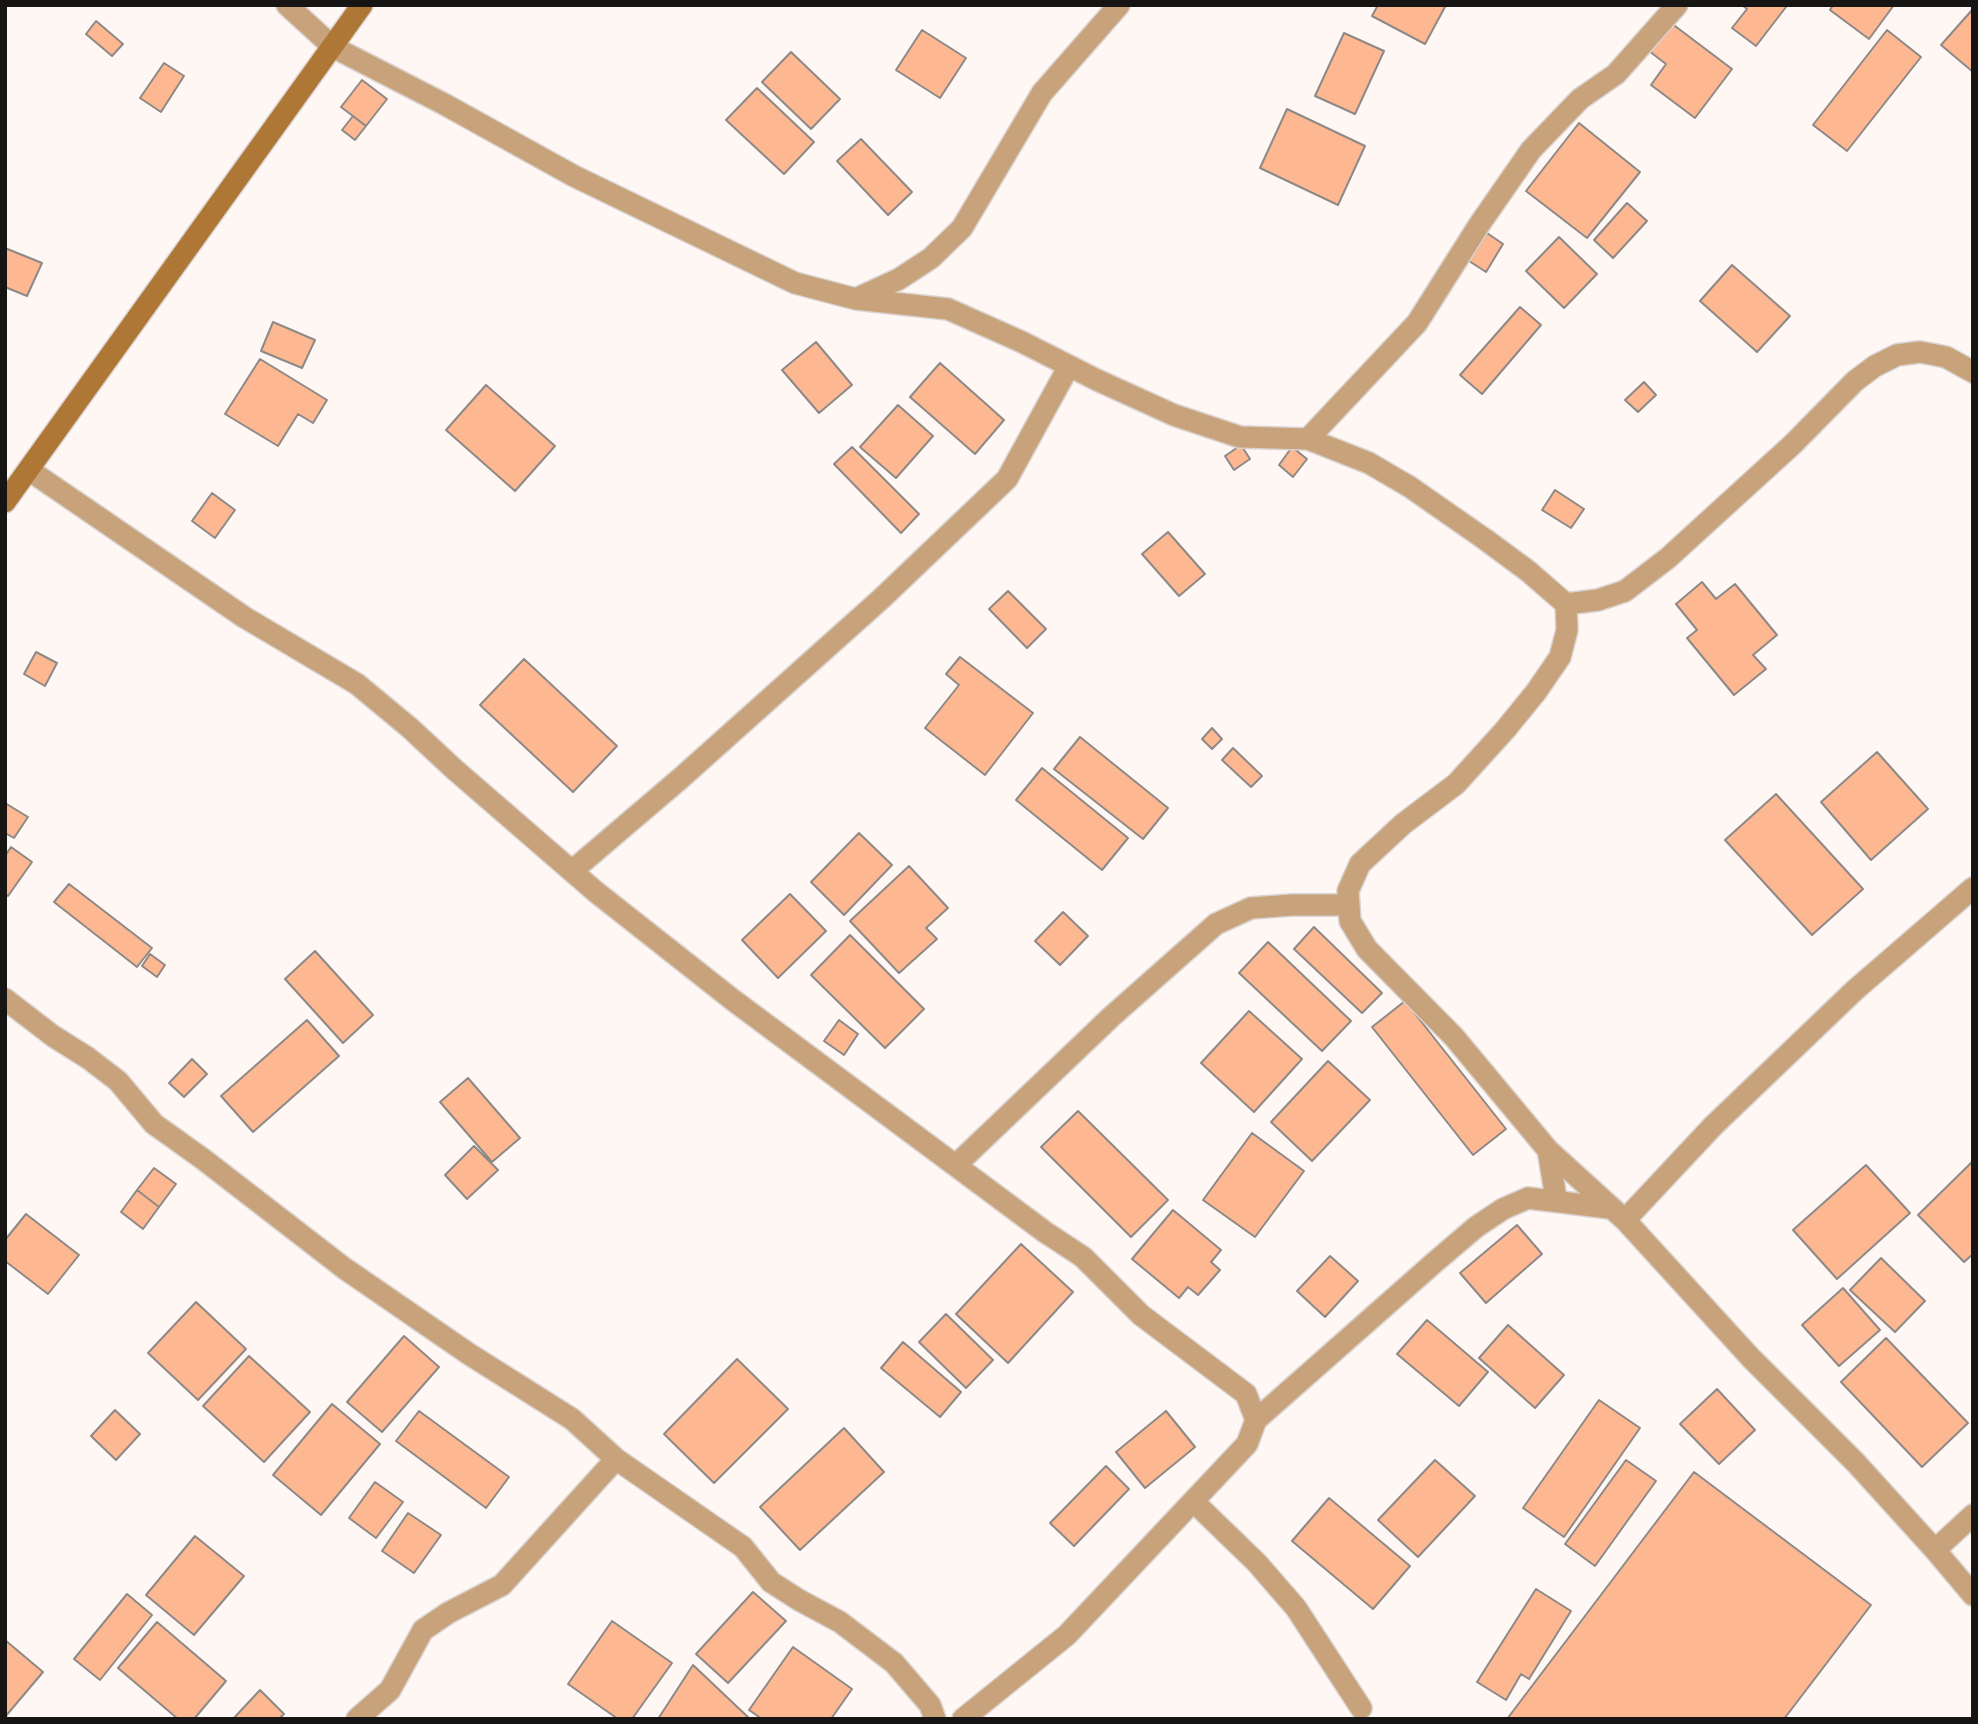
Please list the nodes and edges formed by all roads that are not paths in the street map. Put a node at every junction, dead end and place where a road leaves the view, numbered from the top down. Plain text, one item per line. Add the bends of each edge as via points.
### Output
1 (286, 5) edge
2 (362, 5) edge
3 (1119, 5) edge
4 (1677, 5) edge
5 (333, 47) junction
6 (856, 299) junction
7 (1069, 366) junction
8 (1972, 370) edge
9 (1308, 439) junction
10 (29, 470) junction
11 (5, 502) edge
12 (1566, 604) junction
13 (572, 871) junction
14 (1973, 888) edge
15 (1349, 905) junction
16 (5, 999) edge
17 (1548, 1150) junction
18 (956, 1165) junction
19 (1547, 1200) junction
20 (1617, 1214) junction
21 (1256, 1420) junction
22 (616, 1459) junction
23 (1193, 1501) junction
24 (1973, 1515) edge
25 (1935, 1550) junction
26 (1973, 1595) edge
27 (1361, 1708) dead end
28 (357, 1719) edge
29 (935, 1719) edge
30 (963, 1719) edge

1 - 5 street
2 - 5 main road
3 - 6 street via 1042,93 962,228 900,279
4 - 9 street via 1616,74 1580,99 1531,150 1417,323
5 - 6 street via 574,176 713,244 794,283
5 - 10 main road
6 - 7 street via 948,309
7 - 9 street via 1174,415 1240,437
7 - 13 street via 1007,479 881,599
8 - 12 street via 1947,356 1920,352 1897,355 1875,366 1668,558 1625,591
9 - 12 street via 1369,463 1410,487 1528,571
10 - 11 main road
10 - 13 street via 244,617 357,684
12 - 15 street via 1567,630 1560,657 1536,692 1456,784 1360,864 1348,891
13 - 18 street via 733,1000
14 - 20 street via 1855,990
15 - 17 street via 1350,921 1367,948 1454,1037
15 - 18 street via 1251,908 1216,923
16 - 22 street via 118,1081 153,1124 344,1268 572,1419
17 - 19 street via 1555,1192
17 - 20 street
18 - 21 street via 1083,1257 1141,1315 1246,1394
19 - 20 street
19 - 21 street via 1528,1198 1476,1227
20 - 25 street
21 - 23 street via 1247,1444
22 - 28 street via 502,1586 423,1630 390,1690
22 - 29 street via 743,1547 772,1582 840,1622 894,1663 930,1705
23 - 27 street via 1296,1608
23 - 30 street via 1067,1635
24 - 25 street
25 - 26 street

